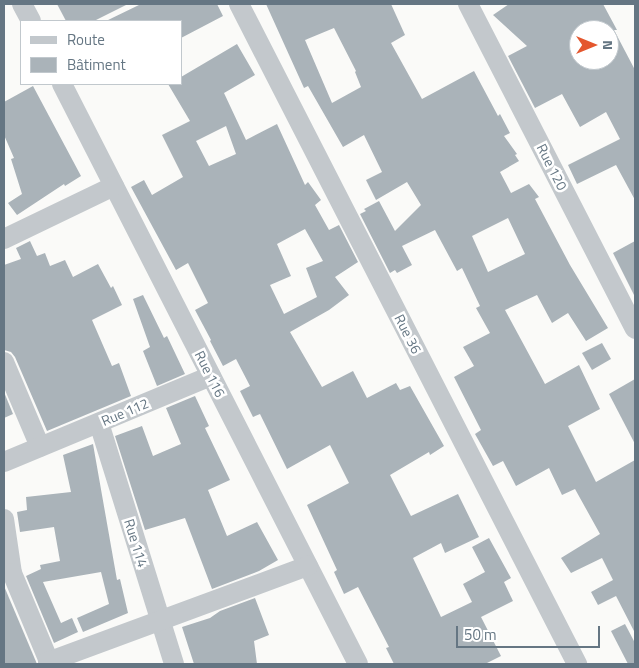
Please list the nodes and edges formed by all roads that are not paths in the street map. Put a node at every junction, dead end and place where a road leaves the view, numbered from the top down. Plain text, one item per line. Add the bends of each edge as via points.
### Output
1 (22, 4) edge
2 (238, 4) edge
3 (468, 4) edge
4 (30, 20) edge
5 (63, 85) edge
6 (114, 186) junction
7 (4, 239) edge
8 (635, 329) edge
9 (4, 362) edge
10 (211, 376) junction
11 (99, 422) junction
12 (40, 447) junction
13 (4, 462) edge
14 (4, 519) edge
15 (308, 566) junction
16 (160, 620) junction
17 (49, 663) edge
18 (174, 664) edge
19 (358, 664) edge
20 (577, 664) edge

1 - 4 street
2 - 20 street, Rue 36
3 - 8 street, Rue 120
5 - 6 street, Rue 116
6 - 7 street
6 - 10 street, Rue 116
9 - 12 street
10 - 11 street, Rue 112
10 - 15 street, Rue 116
11 - 12 street, Rue 112
11 - 16 street, Rue 114
12 - 13 street, Rue 112
14 - 17 street via 12,573
15 - 16 street
15 - 19 street, Rue 116
16 - 17 street
16 - 18 street, Rue 114

